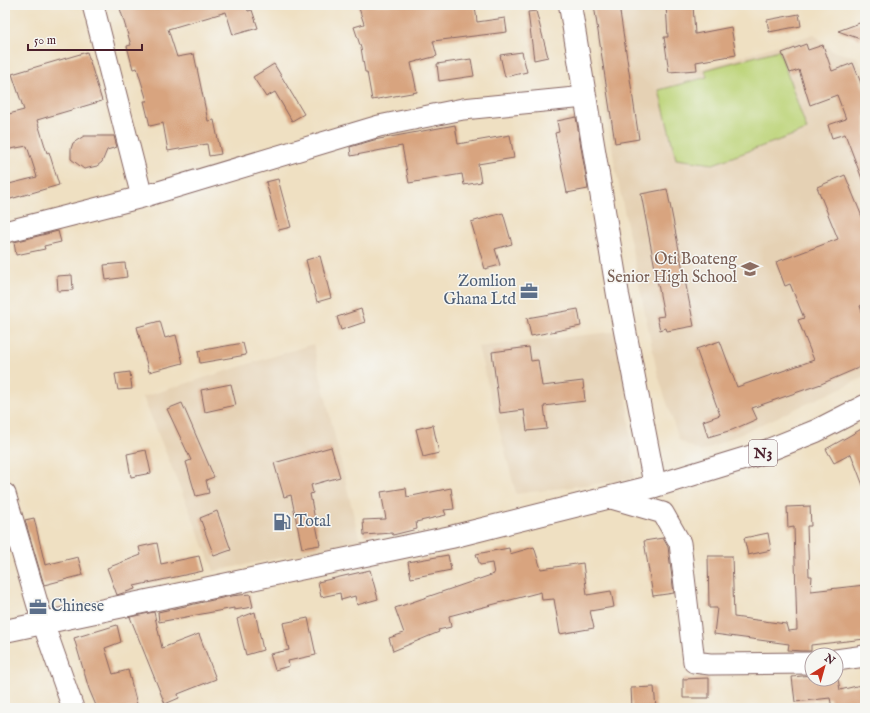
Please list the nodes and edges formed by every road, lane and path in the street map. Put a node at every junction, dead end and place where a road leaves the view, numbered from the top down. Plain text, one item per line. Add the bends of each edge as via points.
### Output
1 (93, 5) edge
2 (570, 5) edge
3 (585, 98) junction
4 (142, 197) junction
5 (5, 232) edge
6 (865, 406) edge
7 (655, 486) junction
8 (5, 494) edge
9 (611, 498) junction
10 (43, 623) junction
11 (5, 631) edge
12 (865, 656) edge
13 (844, 659) edge
14 (804, 663) edge
15 (73, 708) edge

1 - 4 street
2 - 3 main road
3 - 4 street via 463,109 379,126
3 - 7 main road via 618,295
4 - 5 street
6 - 7 main road, N3 via 816,431 756,455
7 - 9 main road
8 - 10 street
9 - 10 main road via 573,505 451,537
9 - 14 street via 663,513 680,543 694,662
10 - 11 main road
10 - 15 street
12 - 13 street

